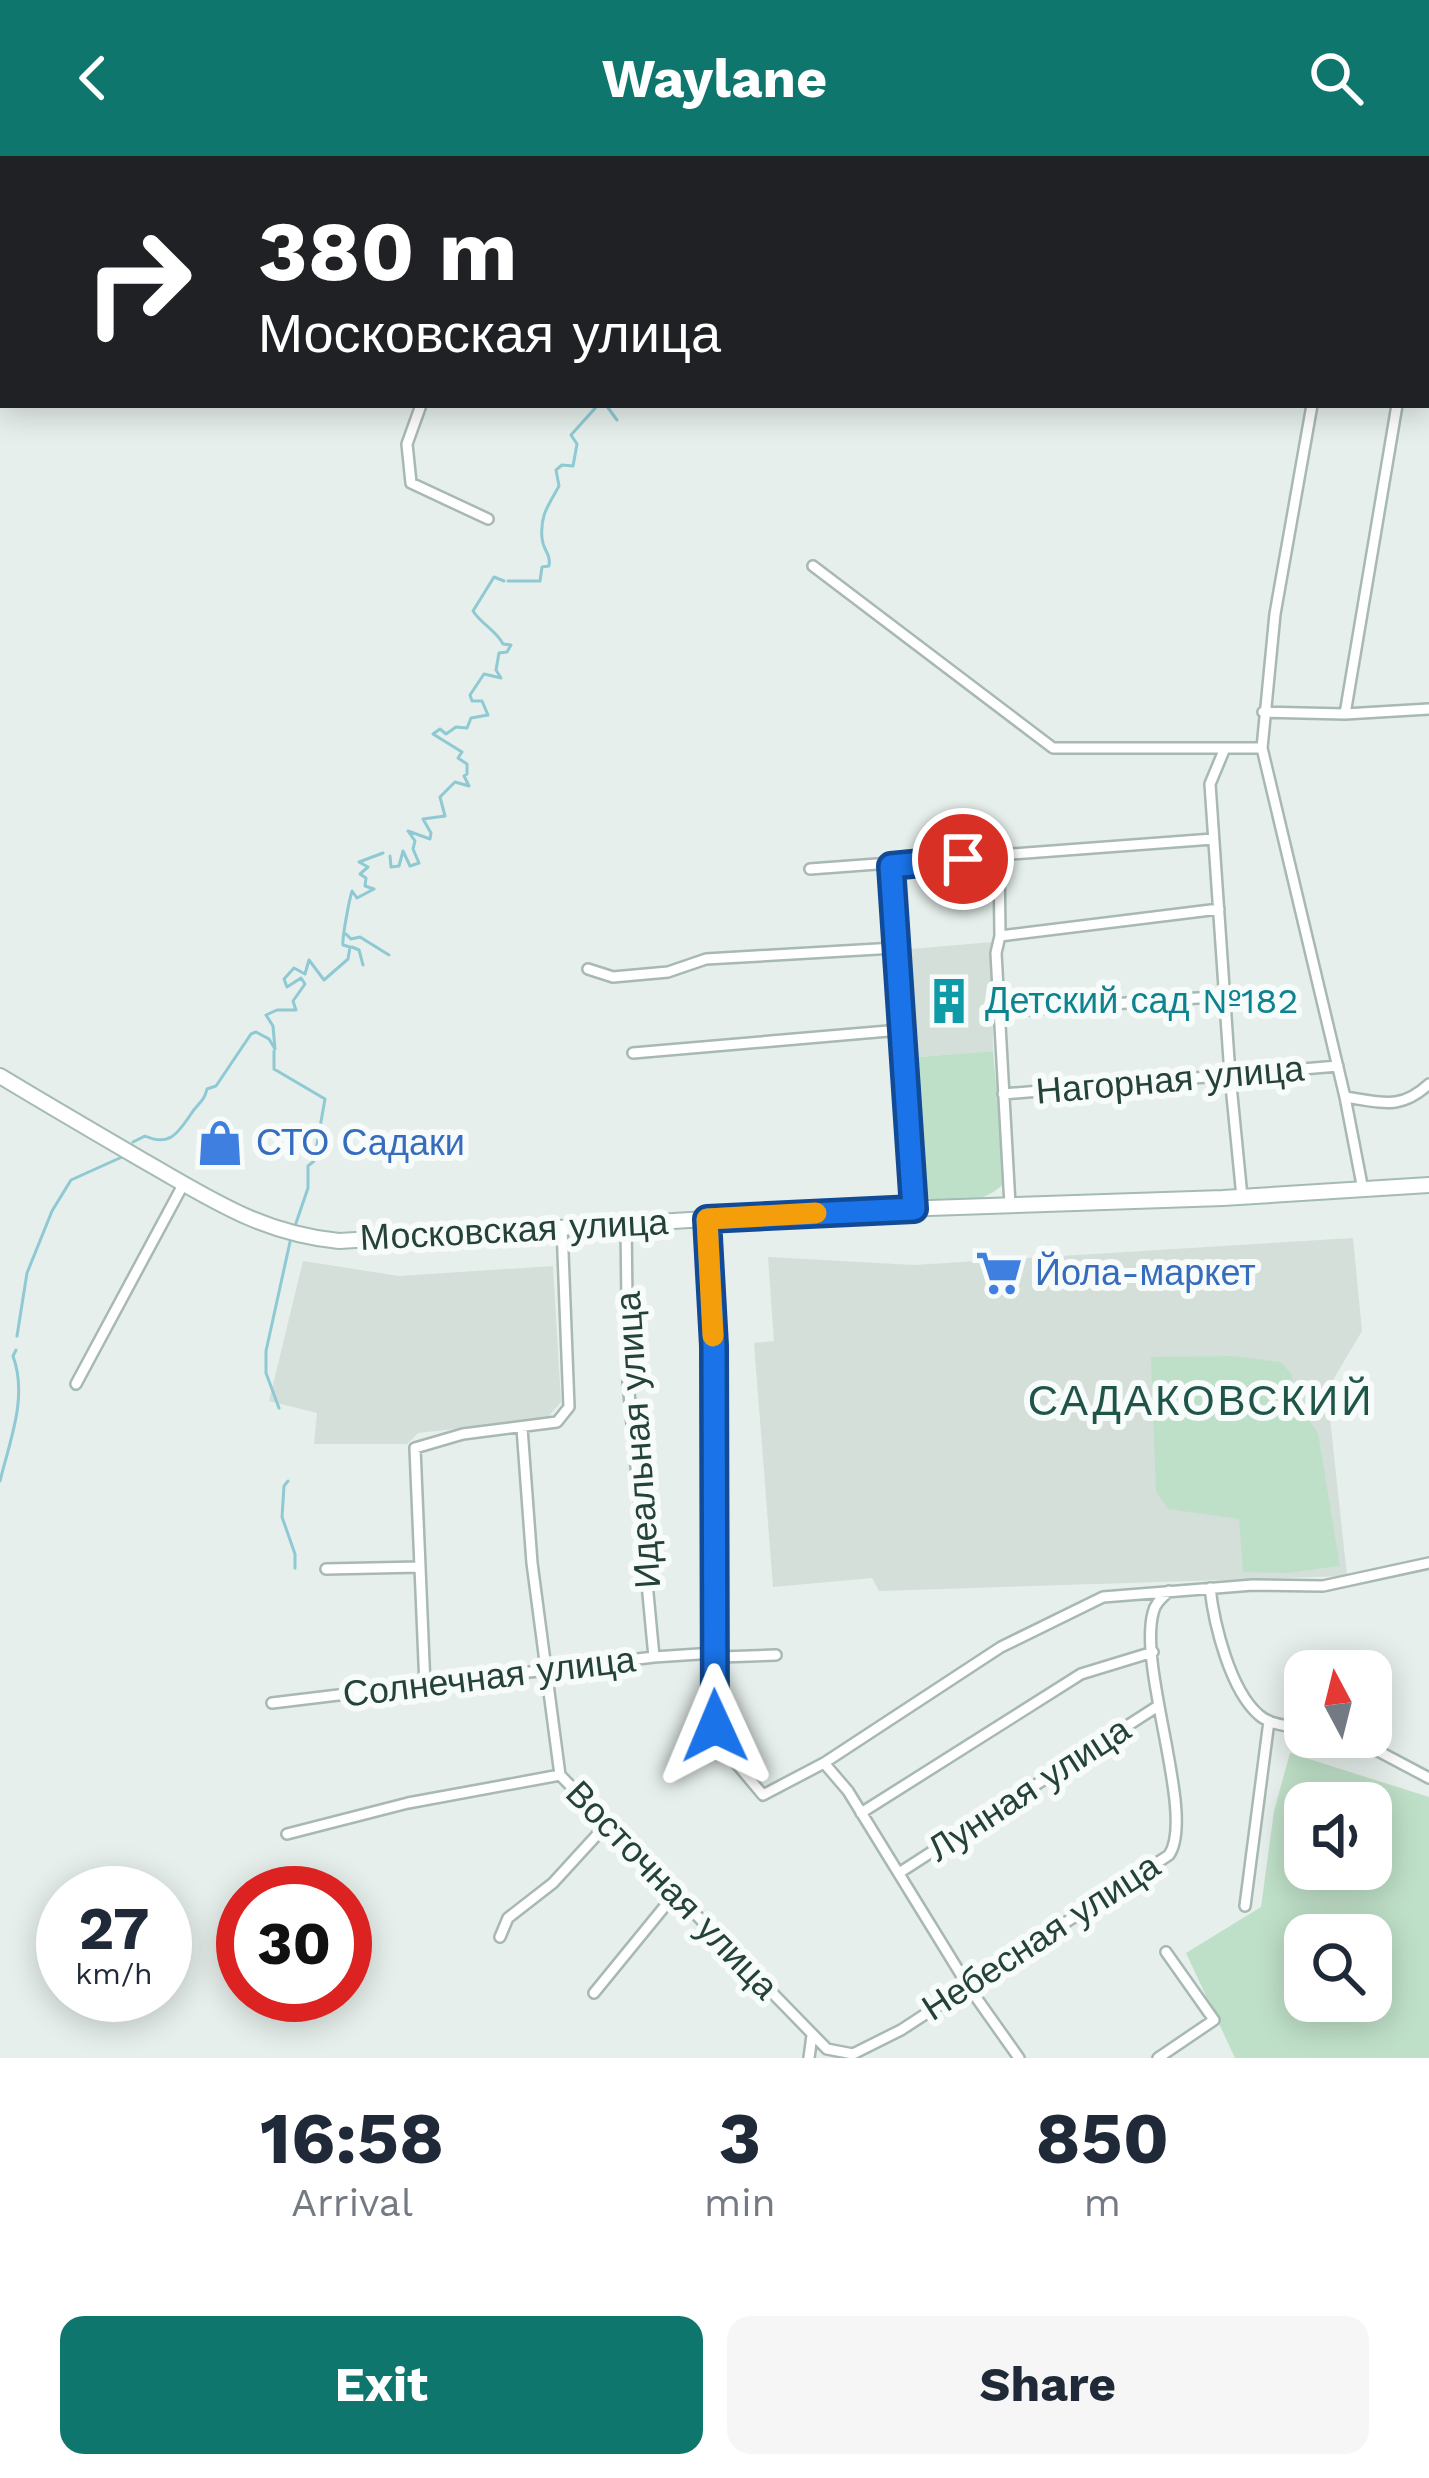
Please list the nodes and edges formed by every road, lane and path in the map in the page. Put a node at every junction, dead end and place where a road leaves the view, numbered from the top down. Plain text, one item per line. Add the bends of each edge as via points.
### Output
1 (421, 408) edge
2 (1311, 408) edge
3 (1397, 408) edge
4 (488, 519) dead end
5 (813, 566) dead end
6 (1429, 709) edge
7 (1263, 712) junction
8 (1346, 714) junction
9 (1225, 748) junction
10 (1262, 748) junction
11 (1213, 839) junction
12 (999, 856) junction
13 (891, 866) junction
14 (810, 868) dead end
15 (1219, 909) junction
16 (1000, 936) junction
17 (895, 947) junction
18 (588, 969) dead end
19 (1226, 996) junction
20 (998, 1012) junction
21 (900, 1030) junction
22 (633, 1053) dead end
23 (1338, 1066) junction
24 (1230, 1075) junction
25 (0, 1076) edge
26 (1429, 1084) edge
27 (1003, 1094) junction
28 (1345, 1097) junction
29 (184, 1184) junction
30 (1429, 1185) edge
31 (1363, 1190) junction
32 (1242, 1197) junction
33 (1010, 1205) junction
34 (914, 1209) junction
35 (707, 1219) junction
36 (626, 1223) junction
37 (562, 1227) junction
38 (76, 1384) dead end
39 (522, 1428) junction
40 (1429, 1563) edge
41 (420, 1567) junction
42 (326, 1569) dead end
43 (1210, 1588) junction
44 (1169, 1591) junction
45 (1153, 1652) junction
46 (714, 1653) junction
47 (776, 1655) dead end
48 (654, 1657) junction
49 (546, 1670) junction
50 (425, 1686) junction
51 (272, 1703) dead end
52 (1159, 1706) junction
53 (1269, 1721) junction
54 (1284, 1724) edge
55 (1391, 1758) edge
56 (824, 1763) junction
57 (560, 1774) junction
58 (1429, 1778) edge
59 (861, 1814) junction
60 (606, 1825) junction
61 (286, 1834) dead end
62 (899, 1873) junction
63 (674, 1895) junction
64 (1245, 1906) dead end
65 (500, 1937) dead end
66 (1166, 1952) dead end
67 (968, 1986) junction
68 (594, 1993) dead end
69 (812, 2035) junction
70 (826, 2049) joint
71 (808, 2058) edge
72 (1019, 2058) edge
73 (1158, 2058) edge

1 - 4 street via 407,444 411,483
2 - 7 street
3 - 8 street
5 - 9 street via 1053,748
6 - 8 street
7 - 8 street
7 - 10 street
9 - 10 street
9 - 11 street via 1210,784
10 - 23 street
11 - 12 street
11 - 15 street
12 - 13 street
12 - 16 street
13 - 14 street
13 - 17 street
15 - 16 street
15 - 19 street
16 - 20 street
17 - 18 street via 706,959 613,977
17 - 21 street
19 - 20 street
19 - 24 street
20 - 27 street
21 - 22 street
21 - 34 street
23 - 24 street, Нагорная улица
23 - 28 street
24 - 27 street, Нагорная улица
24 - 32 street
25 - 29 main road, Московская улица
26 - 28 street via 1400,1103
27 - 33 street
28 - 31 street
29 - 37 main road, Московская улица via 265,1227 339,1241
29 - 38 street
30 - 31 main road, Московская улица
31 - 32 main road, Московская улица
32 - 33 main road, Московская улица
33 - 34 main road, Московская улица
34 - 35 main road, Московская улица
35 - 36 main road, Московская улица
35 - 46 street
36 - 37 main road, Московская улица
36 - 48 street, Идеальная улица via 628,1382
37 - 39 street via 569,1407 557,1422
39 - 41 street via 415,1448
39 - 49 street, Восточная улица
40 - 43 street via 1323,1586
41 - 42 street
41 - 50 street
43 - 44 street
43 - 53 street via 1220,1644 1250,1705
44 - 45 street via 1151,1616
44 - 56 street via 1103,1598 1001,1647
45 - 52 street
45 - 59 street via 1081,1674
46 - 47 street, Солнечная улица
46 - 48 street, Солнечная улица
46 - 56 street via 715,1726 763,1796
48 - 49 street, Солнечная улица
49 - 50 street, Солнечная улица
49 - 57 street, Восточная улица
50 - 51 street, Солнечная улица
52 - 62 street, Лунная улица
52 - 67 street, Небесная улица via 1178,1832 1169,1855
53 - 54 street
53 - 64 street
55 - 58 street
56 - 59 street
57 - 60 street, Восточная улица
57 - 61 street
59 - 62 street
60 - 63 street, Восточная улица
60 - 65 street via 508,1918
62 - 67 street
63 - 68 street
63 - 69 street, Восточная улица
66 - 73 street via 1214,2020
67 - 70 street, Небесная улица via 853,2054
67 - 72 street
69 - 70 street, Восточная улица
69 - 71 street

